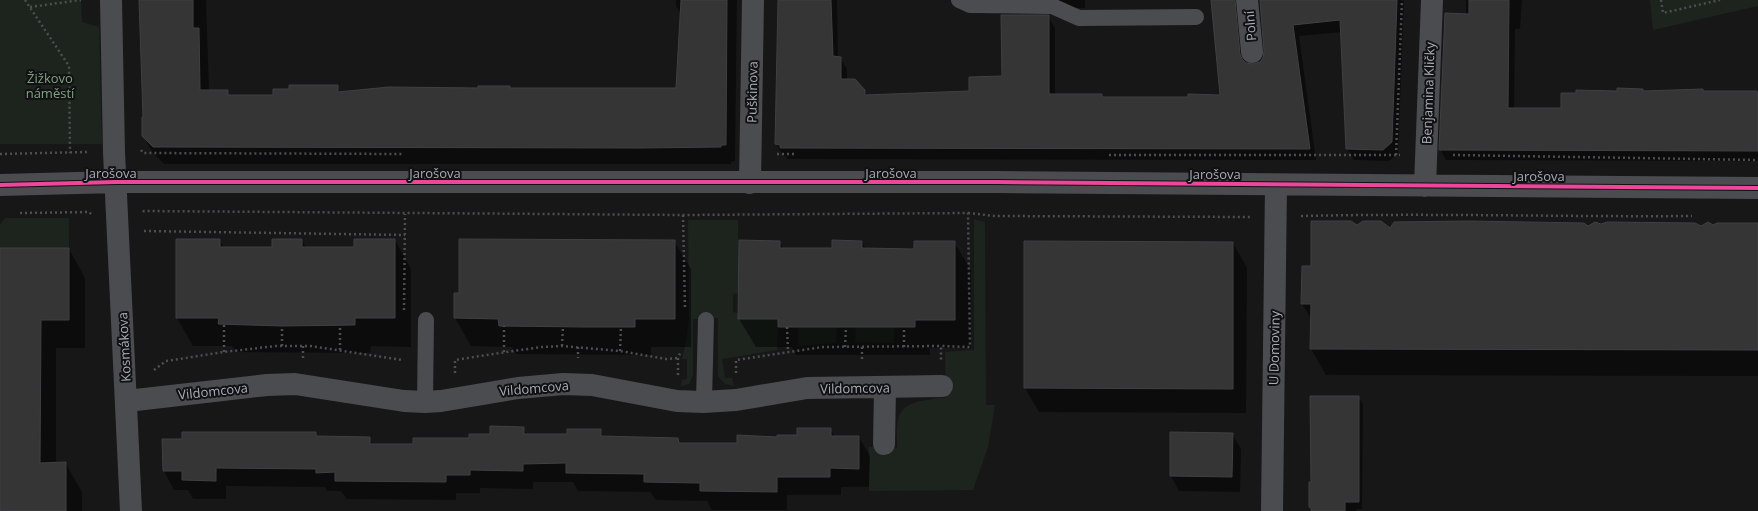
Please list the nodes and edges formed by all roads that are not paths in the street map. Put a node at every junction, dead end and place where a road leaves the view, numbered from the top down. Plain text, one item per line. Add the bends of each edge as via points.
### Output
1 (111, 0) edge
2 (753, 0) edge
3 (959, 0) edge
4 (1247, 0) edge
5 (1432, 0) edge
6 (1196, 17) dead end
7 (1252, 52) dead end
8 (116, 182) junction
9 (750, 183) junction
10 (0, 185) edge
11 (1276, 185) junction
12 (1425, 186) junction
13 (1758, 188) edge
14 (426, 320) dead end
15 (706, 320) dead end
16 (942, 386) road end
17 (885, 388) junction
18 (127, 400) junction
19 (704, 401) junction
20 (425, 402) junction
21 (884, 444) dead end
22 (131, 511) edge
23 (1272, 511) edge

1 - 8 street
2 - 9 street, Puškinova
3 - 6 lane via 970,5 1052,6 1079,18
4 - 7 street, Polní
5 - 12 street, Benjamina Kličky
8 - 9 street, Jarošova
8 - 10 street, Jarošova
8 - 18 street, Kosmákova
9 - 11 street, Jarošova
11 - 12 street, Jarošova
11 - 23 street, U Domoviny
12 - 13 street, Jarošova
14 - 20 lane
15 - 19 lane
16 - 17 street, Vildomcova
17 - 19 street, Vildomcova via 807,388 736,400
17 - 21 street
18 - 20 street, Vildomcova via 267,385 303,384 404,401
18 - 22 street, Kosmákova
19 - 20 street, Vildomcova via 677,401 592,385 563,384

